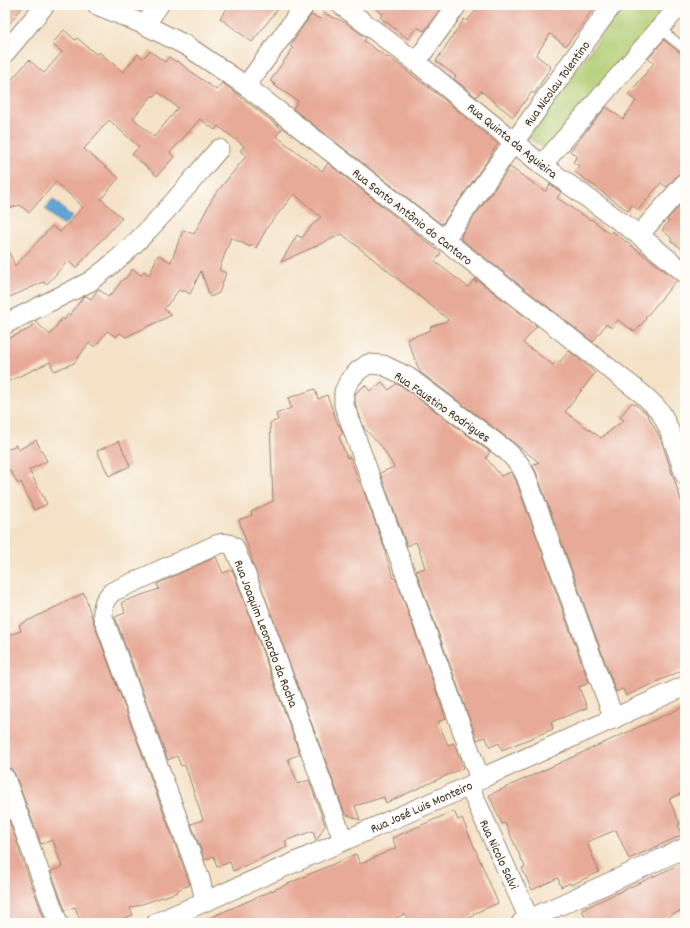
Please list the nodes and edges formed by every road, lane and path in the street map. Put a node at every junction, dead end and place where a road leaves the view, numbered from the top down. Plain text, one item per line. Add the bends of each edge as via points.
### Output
1 (45, 5) edge
2 (97, 5) edge
3 (159, 5) edge
4 (305, 5) edge
5 (341, 5) edge
6 (457, 5) edge
7 (612, 5) edge
8 (680, 5) edge
9 (145, 25) junction
10 (660, 29) junction
11 (685, 49) edge
12 (5, 53) edge
13 (416, 62) junction
14 (246, 86) junction
15 (514, 141) junction
16 (219, 149) dead end
17 (542, 164) junction
18 (685, 183) edge
19 (638, 235) junction
20 (444, 240) junction
21 (685, 273) edge
22 (5, 324) edge
23 (685, 475) edge
24 (685, 686) edge
25 (614, 719) junction
26 (5, 778) edge
27 (474, 782) junction
28 (343, 840) junction
29 (685, 848) edge
30 (205, 901) junction
31 (527, 922) edge
32 (58, 923) edge
33 (156, 923) edge

1 - 12 street
2 - 9 street, Rua Santo Antônio do Cantaro
3 - 9 street
4 - 14 street
5 - 13 street, Rua Quinta da Aguieira
6 - 13 street
7 - 15 street, Rua Nicolau Tolentino
8 - 10 street
9 - 14 street, Rua Santo Antônio do Cantaro via 187,46
10 - 11 lane
10 - 17 street
13 - 15 street, Rua Quinta da Aguieira
14 - 20 street, Rua Santo Antônio do Cantaro
15 - 17 street, Rua Quinta da Aguieira
15 - 20 street, Rua Nicolau Tolentino
16 - 22 street via 145,233 101,273 89,282
17 - 19 street, Rua Quinta da Aguieira
18 - 19 street
19 - 21 street, Rua Quinta da Aguieira
20 - 23 street, Rua Santo Antônio do Cantaro via 655,406 667,426
24 - 25 street, Rua José Luis Monteiro
25 - 27 street, Rua José Luis Monteiro
25 - 27 street, Rua Faustino Rodrigues via 547,532 520,465 507,451 408,377 383,365 368,364 349,381 344,392 344,405
26 - 32 street
27 - 28 street, Rua José Luis Monteiro
27 - 31 street, Rua Nicolo Salvi
28 - 30 street, Rua José Luis Monteiro
28 - 30 street, Rua Joaquim Leonardo da Rocha via 234,547 228,543 216,545 112,592 102,607 103,617 197,871
29 - 31 street
30 - 33 street, Rua José Luis Monteiro

